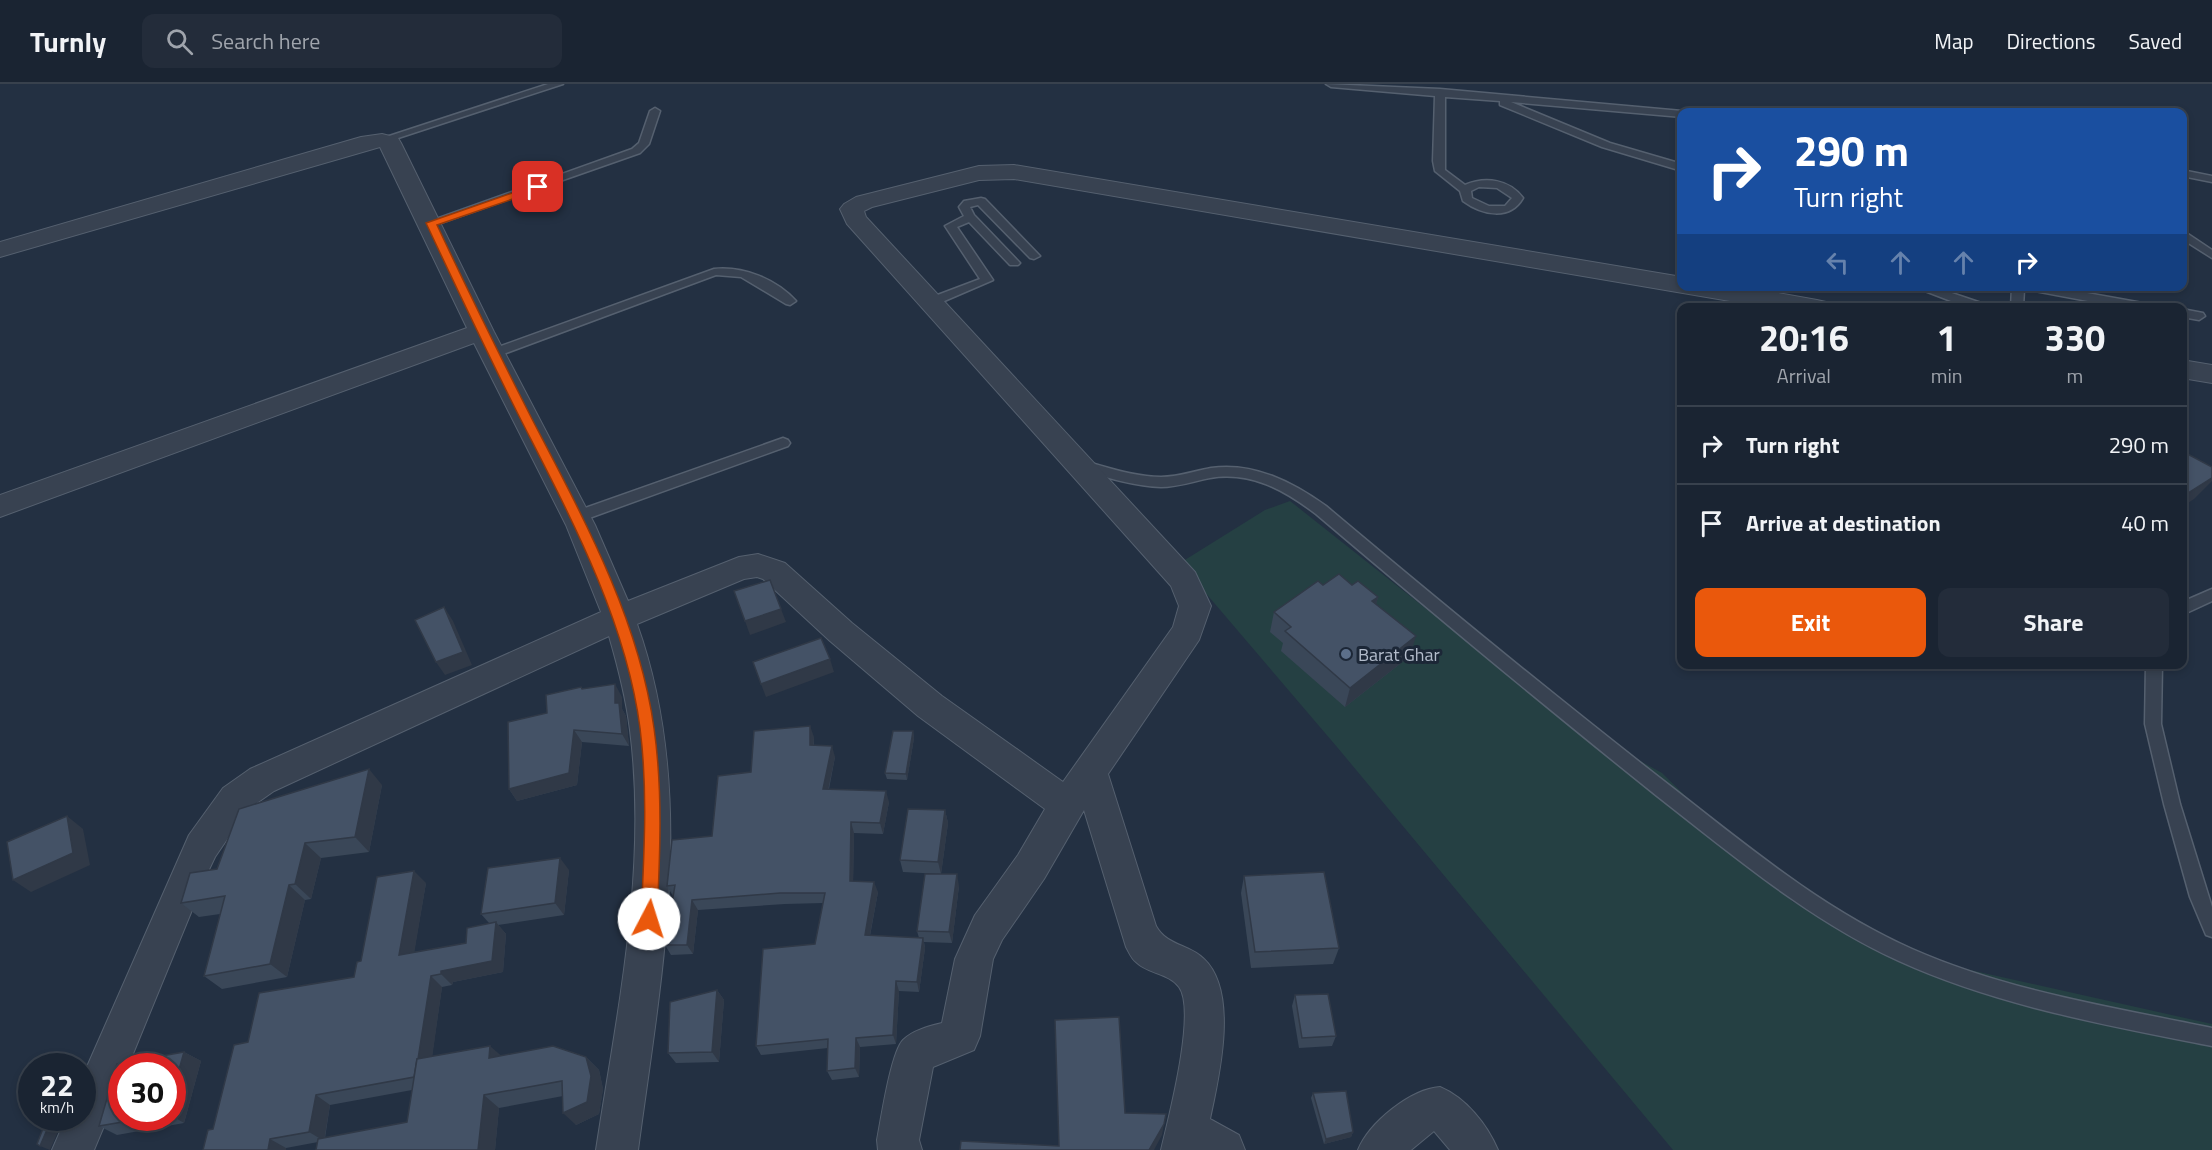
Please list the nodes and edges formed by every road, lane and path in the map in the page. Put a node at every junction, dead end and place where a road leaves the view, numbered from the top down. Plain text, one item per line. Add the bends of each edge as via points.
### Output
1 (558, 84) edge
2 (1331, 84) edge
3 (1443, 90) edge
4 (1490, 97) junction
5 (655, 111) dead end
6 (1677, 114) edge
7 (382, 140) junction
8 (1677, 166) edge
9 (2187, 174) edge
10 (2212, 178) edge
11 (1465, 190) dead end
12 (970, 217) junction
13 (431, 223) junction
14 (2187, 237) edge
15 (0, 249) edge
16 (2212, 255) edge
17 (1034, 256) dead end
18 (1014, 263) dead end
19 (1677, 284) edge
20 (1721, 291) edge
21 (1932, 291) edge
22 (2052, 291) edge
23 (790, 301) dead end
24 (931, 302) junction
25 (1789, 303) edge
26 (1968, 303) edge
27 (2120, 303) edge
28 (2187, 314) edge
29 (2199, 316) dead end
30 (488, 342) junction
31 (2187, 370) edge
32 (2212, 374) edge
33 (783, 443) dead end
34 (1077, 464) junction
35 (0, 506) edge
36 (576, 517) junction
37 (2212, 595) edge
38 (2187, 607) edge
39 (619, 618) junction
40 (2154, 669) edge
41 (1090, 772) junction
42 (1067, 805) junction
43 (2212, 929) edge
44 (2212, 1037) edge
45 (1185, 1140) edge
46 (73, 1150) edge
47 (617, 1150) edge
48 (901, 1150) edge
49 (1224, 1150) edge
50 (1379, 1150) edge
51 (1477, 1150) edge

1 - 7 lane
2 - 3 lane
3 - 4 lane
3 - 11 lane via 1438,166 1443,175
4 - 6 lane
4 - 8 lane via 1606,145
5 - 13 lane via 644,144 636,151
7 - 13 street via 390,143
7 - 15 street
9 - 10 lane
12 - 17 lane via 964,206 981,201
12 - 18 lane
12 - 24 lane via 951,226 987,279
13 - 30 street
14 - 16 lane
19 - 24 street via 1014,172 995,172 864,202 852,209 855,219
20 - 25 street
21 - 26 lane
22 - 27 lane
23 - 30 lane via 743,272 730,269
24 - 34 street
28 - 29 lane
30 - 35 street
30 - 36 street
31 - 32 street
33 - 36 lane
34 - 41 street via 1184,580 1195,606 1188,631
34 - 44 lane via 1159,482 1232,471 1275,480 1321,510 1556,707 1758,865 1863,935 1906,956 1973,980 2050,1002
36 - 39 street
37 - 38 lane
39 - 42 street via 739,568 758,565 774,571 930,706
39 - 46 street via 262,780 235,799 202,846 188,876
39 - 47 street via 647,728 653,821 649,919
40 - 43 lane via 2153,724 2172,804
41 - 42 street
41 - 45 street via 1139,933 1149,949 1184,965 1201,988 1203,1030 1197,1090
42 - 48 street via 979,945 960,1036 924,1049 915,1057 898,1140
45 - 49 street
50 - 51 street via 1427,1109 1440,1108

